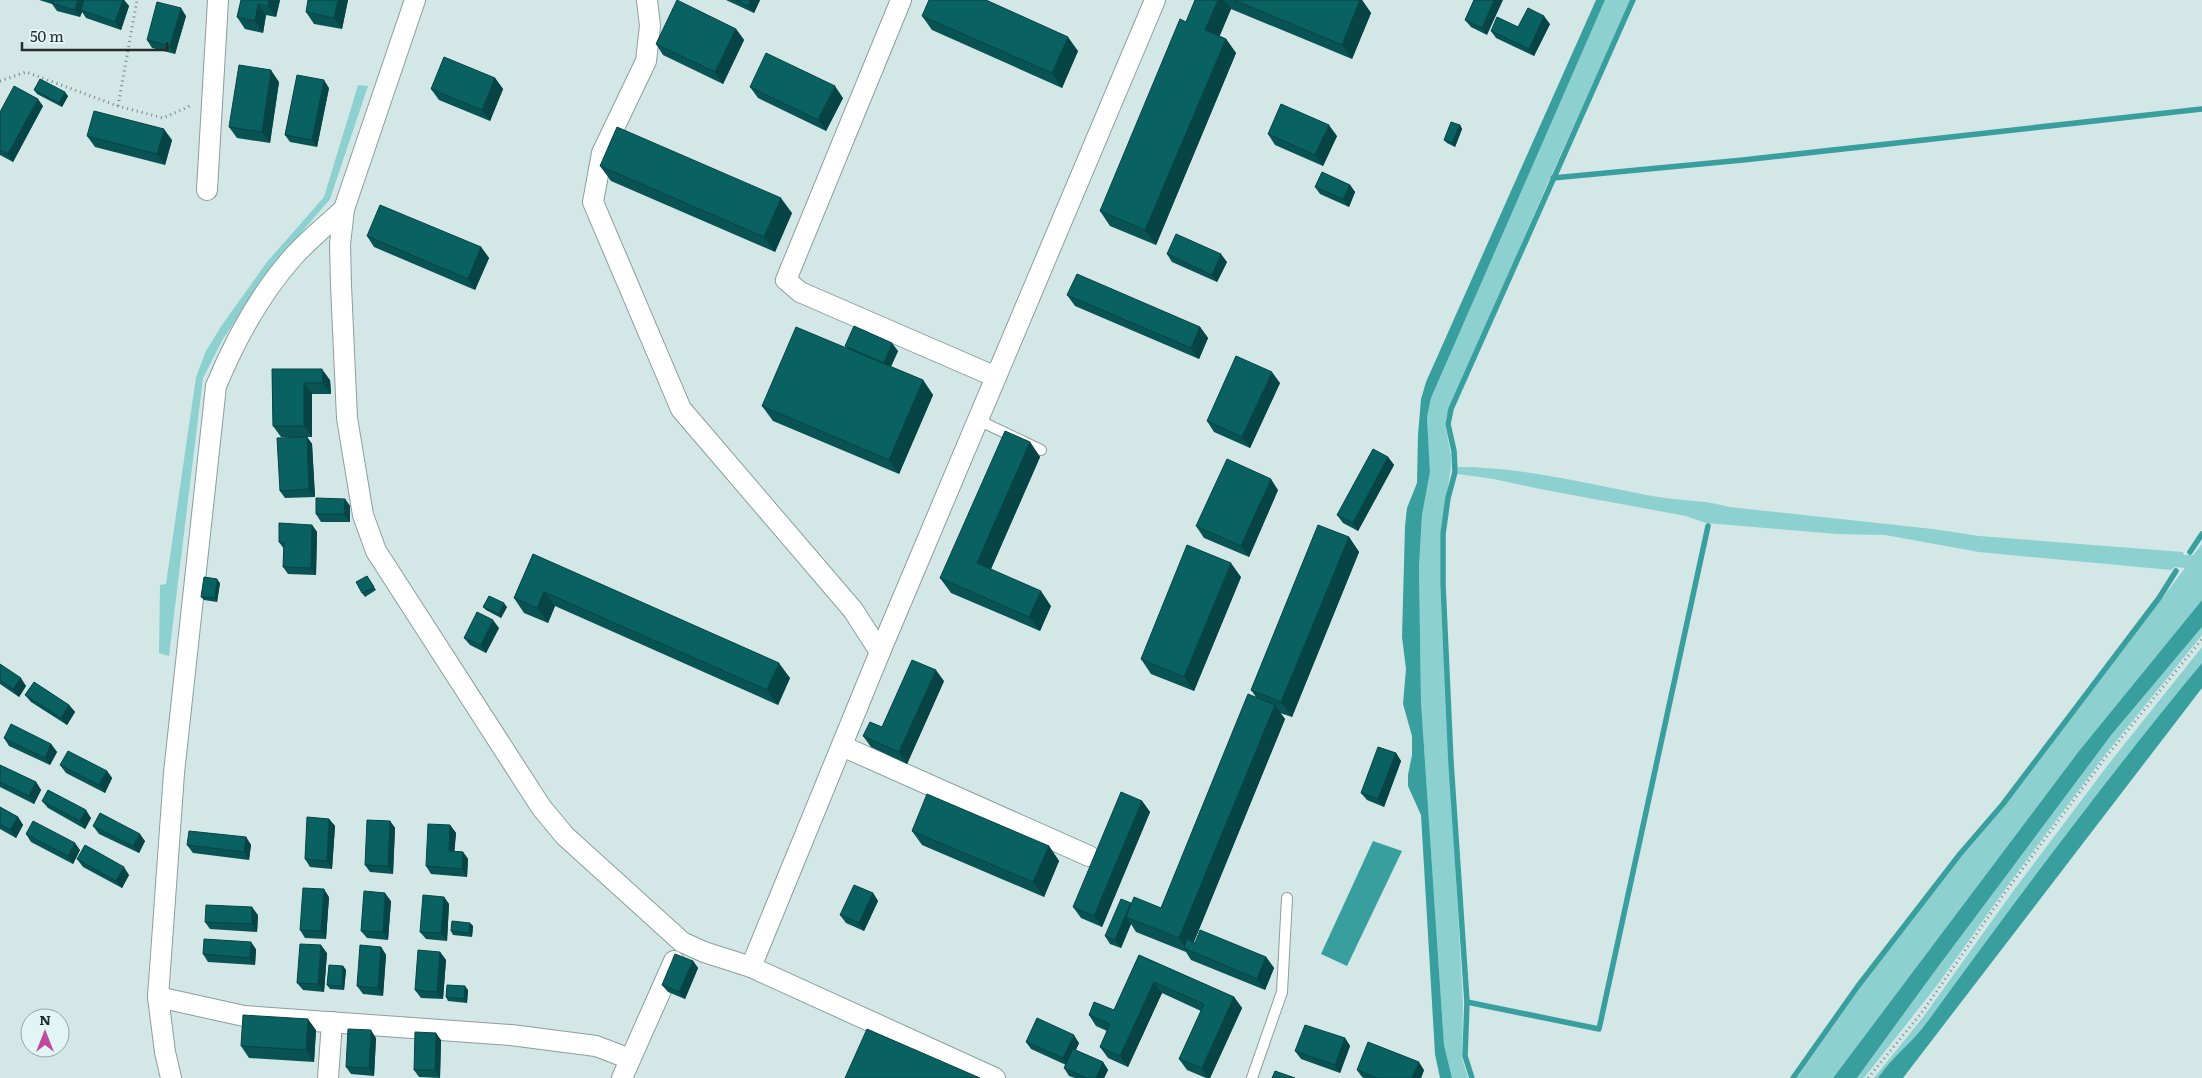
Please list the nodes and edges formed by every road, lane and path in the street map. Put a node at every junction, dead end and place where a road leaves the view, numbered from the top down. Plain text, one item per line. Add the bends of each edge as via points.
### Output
1 (137, 0) edge
2 (218, 0) edge
3 (415, 0) edge
4 (647, 0) edge
5 (901, 0) edge
6 (1156, 0) edge
7 (0, 81) edge
8 (213, 96) junction
9 (118, 106) junction
10 (207, 190) dead end
11 (344, 209) junction
12 (996, 377) junction
13 (978, 420) junction
14 (1040, 450) dead end
15 (2202, 639) edge
16 (880, 652) junction
17 (842, 746) junction
18 (1089, 856) dead end
19 (1286, 898) dead end
20 (682, 942) junction
21 (751, 968) junction
22 (158, 996) junction
23 (332, 1022) junction
24 (630, 1059) junction
25 (171, 1078) edge
26 (328, 1078) edge
27 (622, 1078) edge
28 (996, 1078) edge
29 (1252, 1078) edge
30 (1868, 1078) edge

1 - 9 path
2 - 8 street
3 - 11 street
4 - 16 street via 650,26 646,61 602,153 593,202 681,409 853,610
5 - 12 street via 786,280 800,292
6 - 12 street
7 - 9 path via 26,72
8 - 9 path via 163,118
8 - 10 street
11 - 20 street via 340,260 347,418 363,515 376,551 541,808 565,836
11 - 22 street via 293,257 262,298 231,350 216,386 174,773
12 - 13 street
13 - 14 lane
13 - 16 street
15 - 30 path via 2105,758 2009,887 1923,1011
16 - 17 street
17 - 18 street
17 - 21 street
19 - 29 lane via 1282,992
20 - 21 street
20 - 24 street
21 - 28 street
22 - 23 street via 244,1016
22 - 25 street
23 - 24 street via 521,1036 596,1046
23 - 26 street
24 - 27 street

